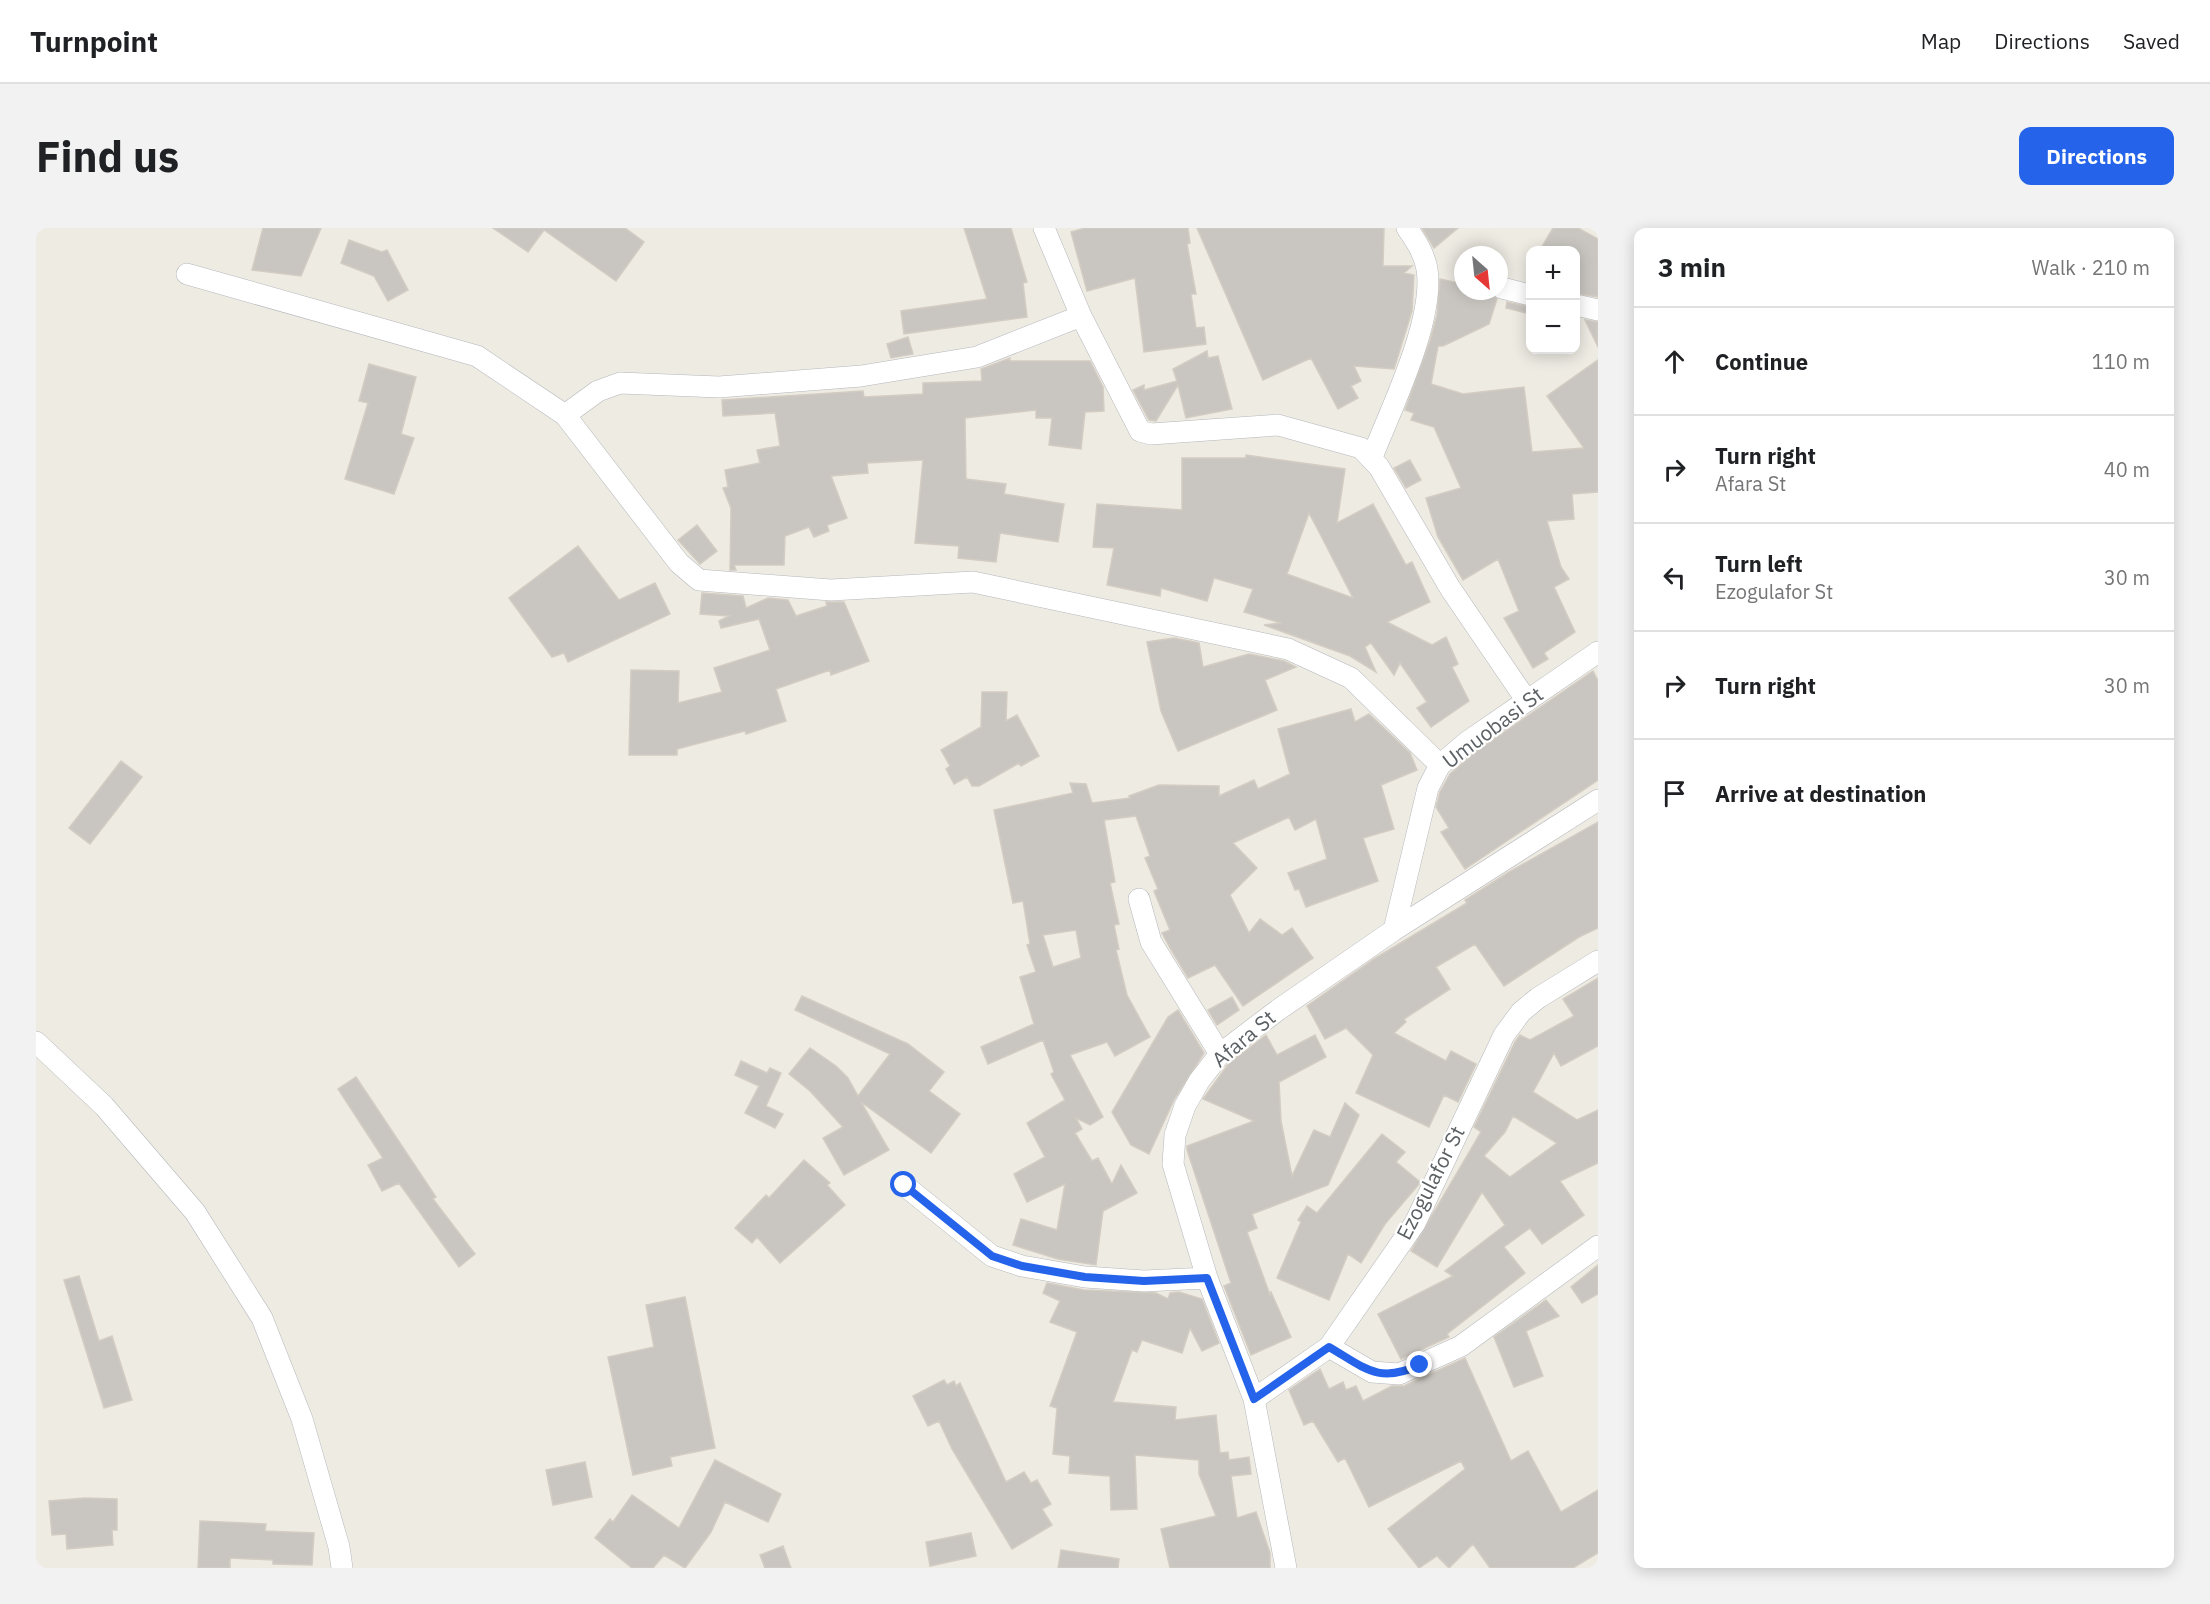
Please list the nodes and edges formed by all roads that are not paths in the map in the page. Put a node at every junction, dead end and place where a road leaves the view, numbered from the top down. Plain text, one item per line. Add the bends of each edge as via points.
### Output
1 (1044, 228) edge
2 (1407, 228) edge
3 (187, 274) dead end
4 (1508, 290) edge
5 (1526, 294) edge
6 (1580, 306) edge
7 (1598, 310) edge
8 (1081, 316) junction
9 (565, 415) junction
10 (1372, 457) junction
11 (1598, 652) edge
12 (1527, 701) junction
13 (1440, 765) junction
14 (1598, 800) edge
15 (1139, 899) dead end
16 (1394, 930) junction
17 (1598, 961) edge
18 (36, 1041) edge
19 (1220, 1054) junction
20 (904, 1185) dead end
21 (1598, 1246) edge
22 (1207, 1278) junction
23 (1329, 1347) junction
24 (1254, 1399) junction
25 (342, 1568) edge
26 (1286, 1568) edge

1 - 8 street
2 - 10 street via 1423,252 1426,294 1416,348
3 - 9 street via 477,356
4 - 5 street
6 - 7 street
8 - 9 street via 977,357 861,376 719,387 620,383 598,391
8 - 10 street via 1140,431 1151,434 1278,425 1361,448
9 - 13 street via 679,563 699,580 831,590 973,582 1288,649 1352,678
10 - 12 street via 1450,588
11 - 12 street, Umuobasi St
12 - 13 street, Umuobasi St
13 - 16 street, Umuobasi St via 1428,788
14 - 16 street, Afara St
15 - 19 street via 1151,942
16 - 19 street, Afara St
17 - 23 street, Ezogulafor St via 1538,998 1521,1012 1504,1035 1415,1223
18 - 25 street via 104,1106 195,1212 262,1318 302,1419
19 - 22 street, Afara St via 1190,1098 1175,1135 1173,1164
20 - 22 street via 992,1256 1022,1266 1085,1277 1144,1281
21 - 23 street via 1461,1346 1399,1374 1372,1372
22 - 24 street, Afara St
23 - 24 street, Ezogulafor St
24 - 26 street, Afara St

